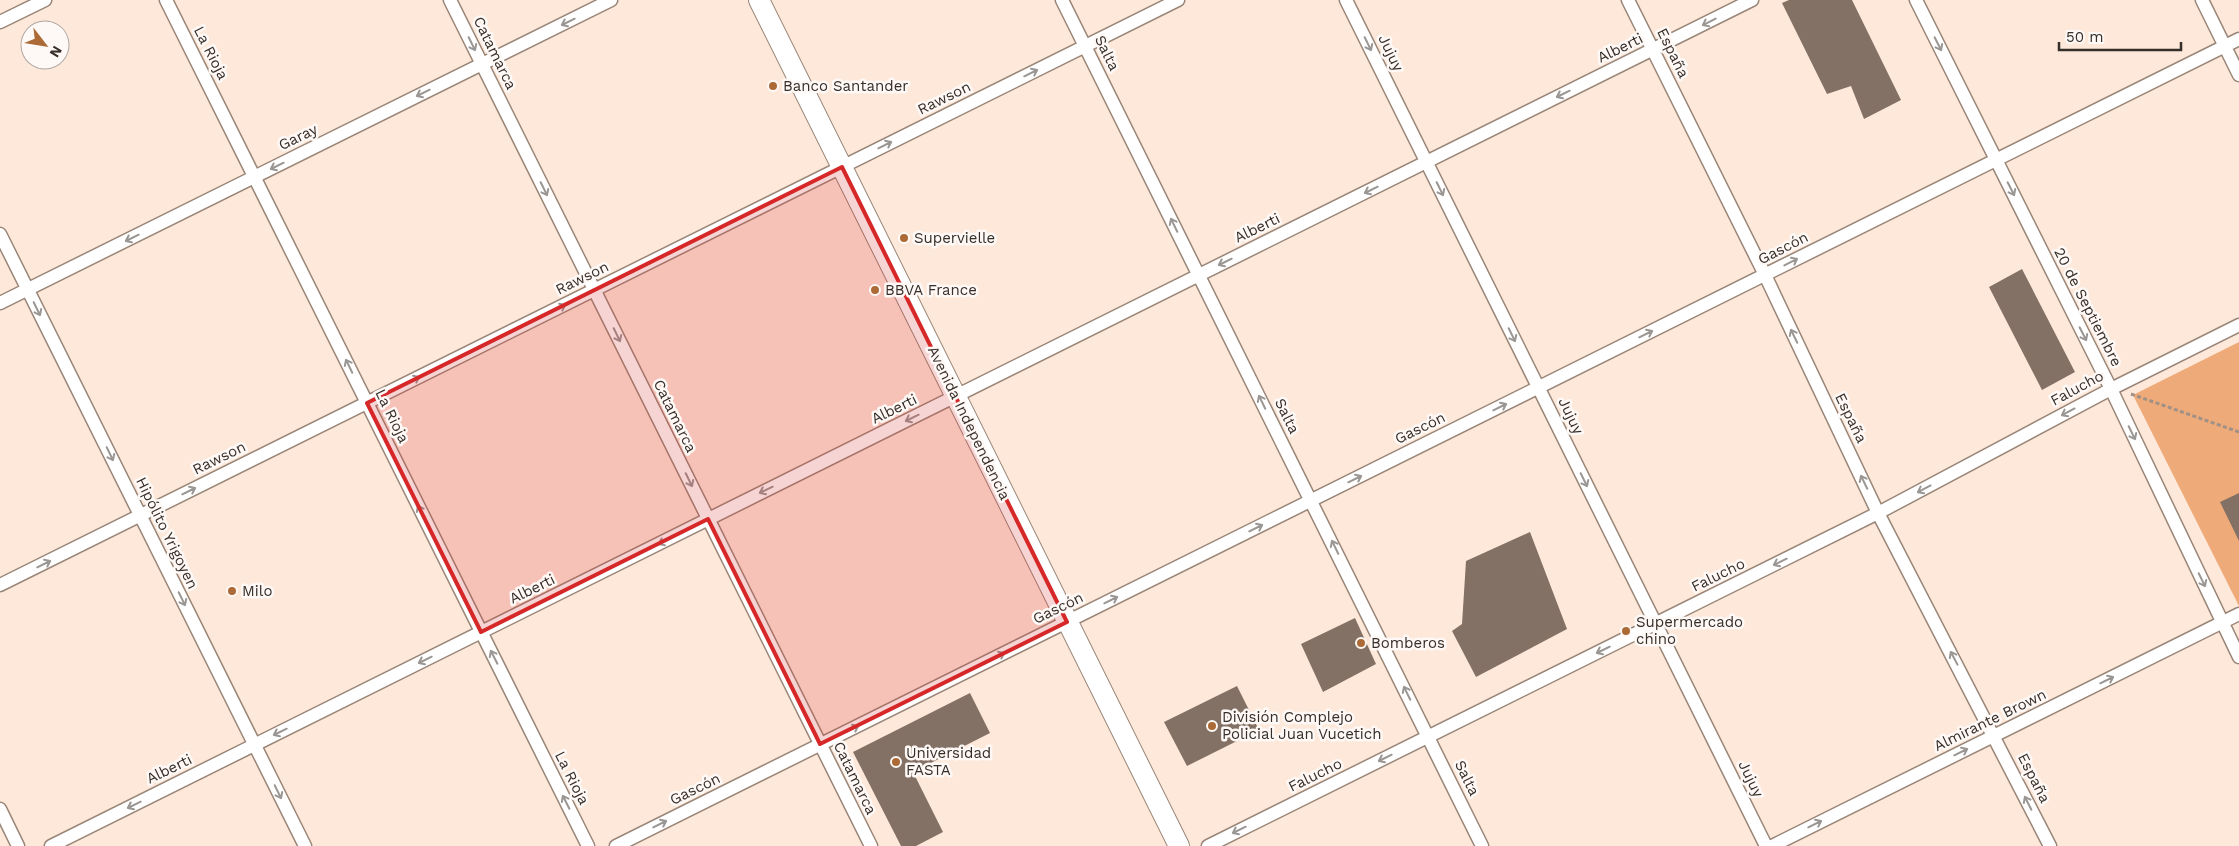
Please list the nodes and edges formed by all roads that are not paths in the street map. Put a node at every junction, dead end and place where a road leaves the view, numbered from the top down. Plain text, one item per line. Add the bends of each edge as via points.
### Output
1 (45, 0) edge
2 (166, 0) edge
3 (450, 0) edge
4 (611, 0) edge
5 (759, 0) edge
6 (1062, 0) edge
7 (1178, 0) edge
8 (1346, 0) edge
9 (1628, 0) edge
10 (1752, 0) edge
11 (1916, 0) edge
12 (2202, 0) edge
13 (0, 22) edge
14 (2239, 39) edge
15 (1085, 46) junction
16 (2225, 46) junction
17 (1653, 50) junction
18 (482, 64) junction
19 (2239, 75) edge
20 (1996, 160) junction
21 (1426, 162) junction
22 (842, 167) junction
23 (254, 177) junction
24 (0, 234) edge
25 (1199, 275) junction
26 (1765, 275) junction
27 (28, 289) junction
28 (594, 290) junction
29 (0, 303) edge
30 (2239, 325) edge
31 (1538, 388) junction
32 (2111, 389) junction
33 (955, 396) junction
34 (367, 403) junction
35 (1311, 500) junction
36 (1878, 513) junction
37 (140, 516) junction
38 (708, 519) junction
39 (0, 586) edge
40 (2239, 614) edge
41 (1067, 622) junction
42 (2223, 623) junction
43 (1656, 624) junction
44 (481, 632) junction
45 (2239, 657) edge
46 (1429, 736) junction
47 (1994, 736) junction
48 (820, 744) junction
49 (254, 745) junction
50 (0, 810) edge
51 (18, 846) edge
52 (51, 846) edge
53 (305, 846) edge
54 (588, 846) edge
55 (616, 846) edge
56 (871, 846) edge
57 (1178, 846) edge
58 (1208, 846) edge
59 (1482, 846) edge
60 (1766, 846) edge
61 (1772, 846) edge
62 (2050, 846) edge

1 - 13 street
2 - 23 street, La Rioja
3 -> 18 street, Catamarca
4 -> 18 street, Garay
5 - 22 main road, Avenida Independencia
6 - 15 street, Salta
7 - 15 street, Rawson
8 -> 21 street, Jujuy
9 - 17 street, España
10 -> 17 street, Alberti
11 -> 20 street, 20 de Septiembre
12 - 16 street
14 - 16 street, Gascón
22 -> 15 street, Rawson
25 -> 15 street, Salta
16 - 19 street
16 - 20 street, Gascón
17 -> 21 street, Alberti
17 - 26 street, España
18 -> 23 street, Garay
18 -> 28 street, Catamarca
26 -> 20 street, Gascón
20 -> 32 street, 20 de Septiembre
21 -> 25 street, Alberti
21 -> 31 street, Jujuy
22 - 28 street, Rawson
22 - 33 main road, Avenida Independencia
23 -> 27 street, Garay
34 -> 23 street, La Rioja
24 - 27 street, Hipólito Yrigoyen
25 - 33 street, Alberti
35 -> 25 street, Salta
31 -> 26 street, Gascón
36 -> 26 street, España
27 - 29 street, Garay
27 -> 37 street, Hipólito Yrigoyen
34 -> 28 street, Rawson
28 -> 38 street, Catamarca
30 - 32 street, Falucho
35 -> 31 street, Gascón
31 -> 43 street, Jujuy
32 -> 36 street, Falucho
32 -> 42 street, 20 de Septiembre
33 -> 38 street, Alberti
33 - 41 main road, Avenida Independencia
37 -> 34 street, Rawson
44 -> 34 street, La Rioja
41 -> 35 street, Gascón
46 -> 35 street, Salta
36 -> 43 street, Falucho
47 -> 36 street, España
39 -> 37 street, Rawson
37 -> 49 street, Hipólito Yrigoyen
38 -> 44 street, Alberti
38 - 48 street, Catamarca
40 - 42 street, Almirante Brown
48 -> 41 street, Gascón
41 - 57 main road, Avenida Independencia
42 - 45 street, 20 de Septiembre
47 -> 42 street, Almirante Brown
43 -> 46 street, Falucho
43 - 60 street, Jujuy
44 -> 49 street, Alberti
54 -> 44 street, La Rioja
46 -> 58 street, Falucho
46 - 59 street, Salta
61 -> 47 street, Almirante Brown
62 -> 47 street, España
55 -> 48 street, Gascón
48 - 56 street, Catamarca
49 -> 52 street, Alberti
49 -> 53 street, Hipólito Yrigoyen
50 - 51 street

